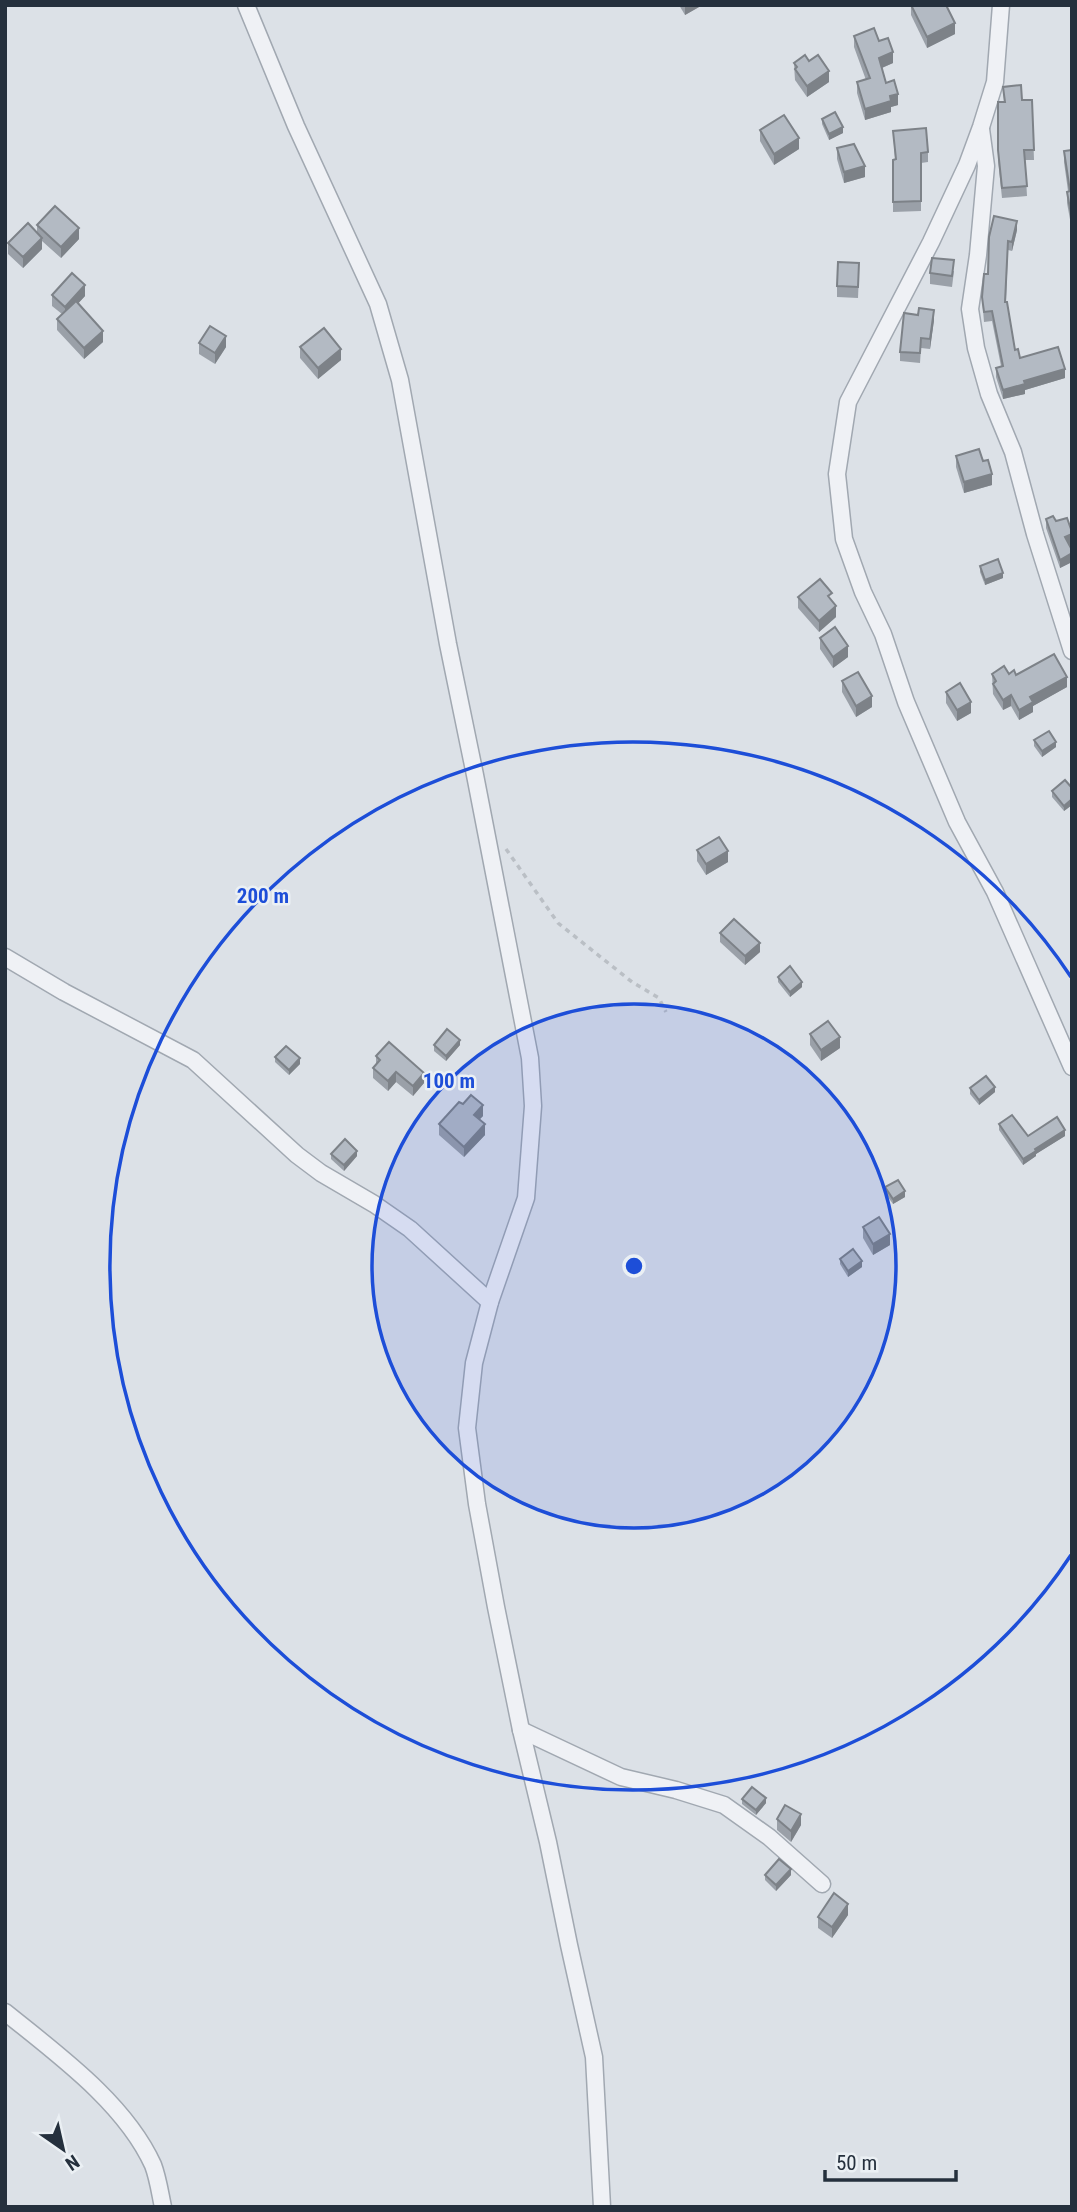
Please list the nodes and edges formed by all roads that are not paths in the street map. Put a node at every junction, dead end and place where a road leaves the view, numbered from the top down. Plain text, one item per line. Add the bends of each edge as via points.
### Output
1 (246, 5) edge
2 (1000, 5) edge
3 (981, 127) junction
4 (1072, 652) edge
5 (5, 957) edge
6 (1072, 1067) edge
7 (490, 1302) junction
8 (521, 1730) junction
9 (822, 1884) dead end
10 (5, 2012) edge
11 (163, 2207) edge
12 (602, 2207) edge

1 - 7 street via 378,304 400,380 530,1058 533,1106 526,1198
2 - 3 street via 995,82
3 - 4 street via 986,166 970,309 976,348 1013,452
3 - 6 street via 931,242 848,402 837,474 844,539 906,702
5 - 7 street via 193,1060 296,1155 410,1228
7 - 8 street via 474,1363 467,1428 477,1504
8 - 9 street via 621,1777 724,1805
8 - 12 street via 594,2057
10 - 11 street via 70,2064 125,2120 153,2166

